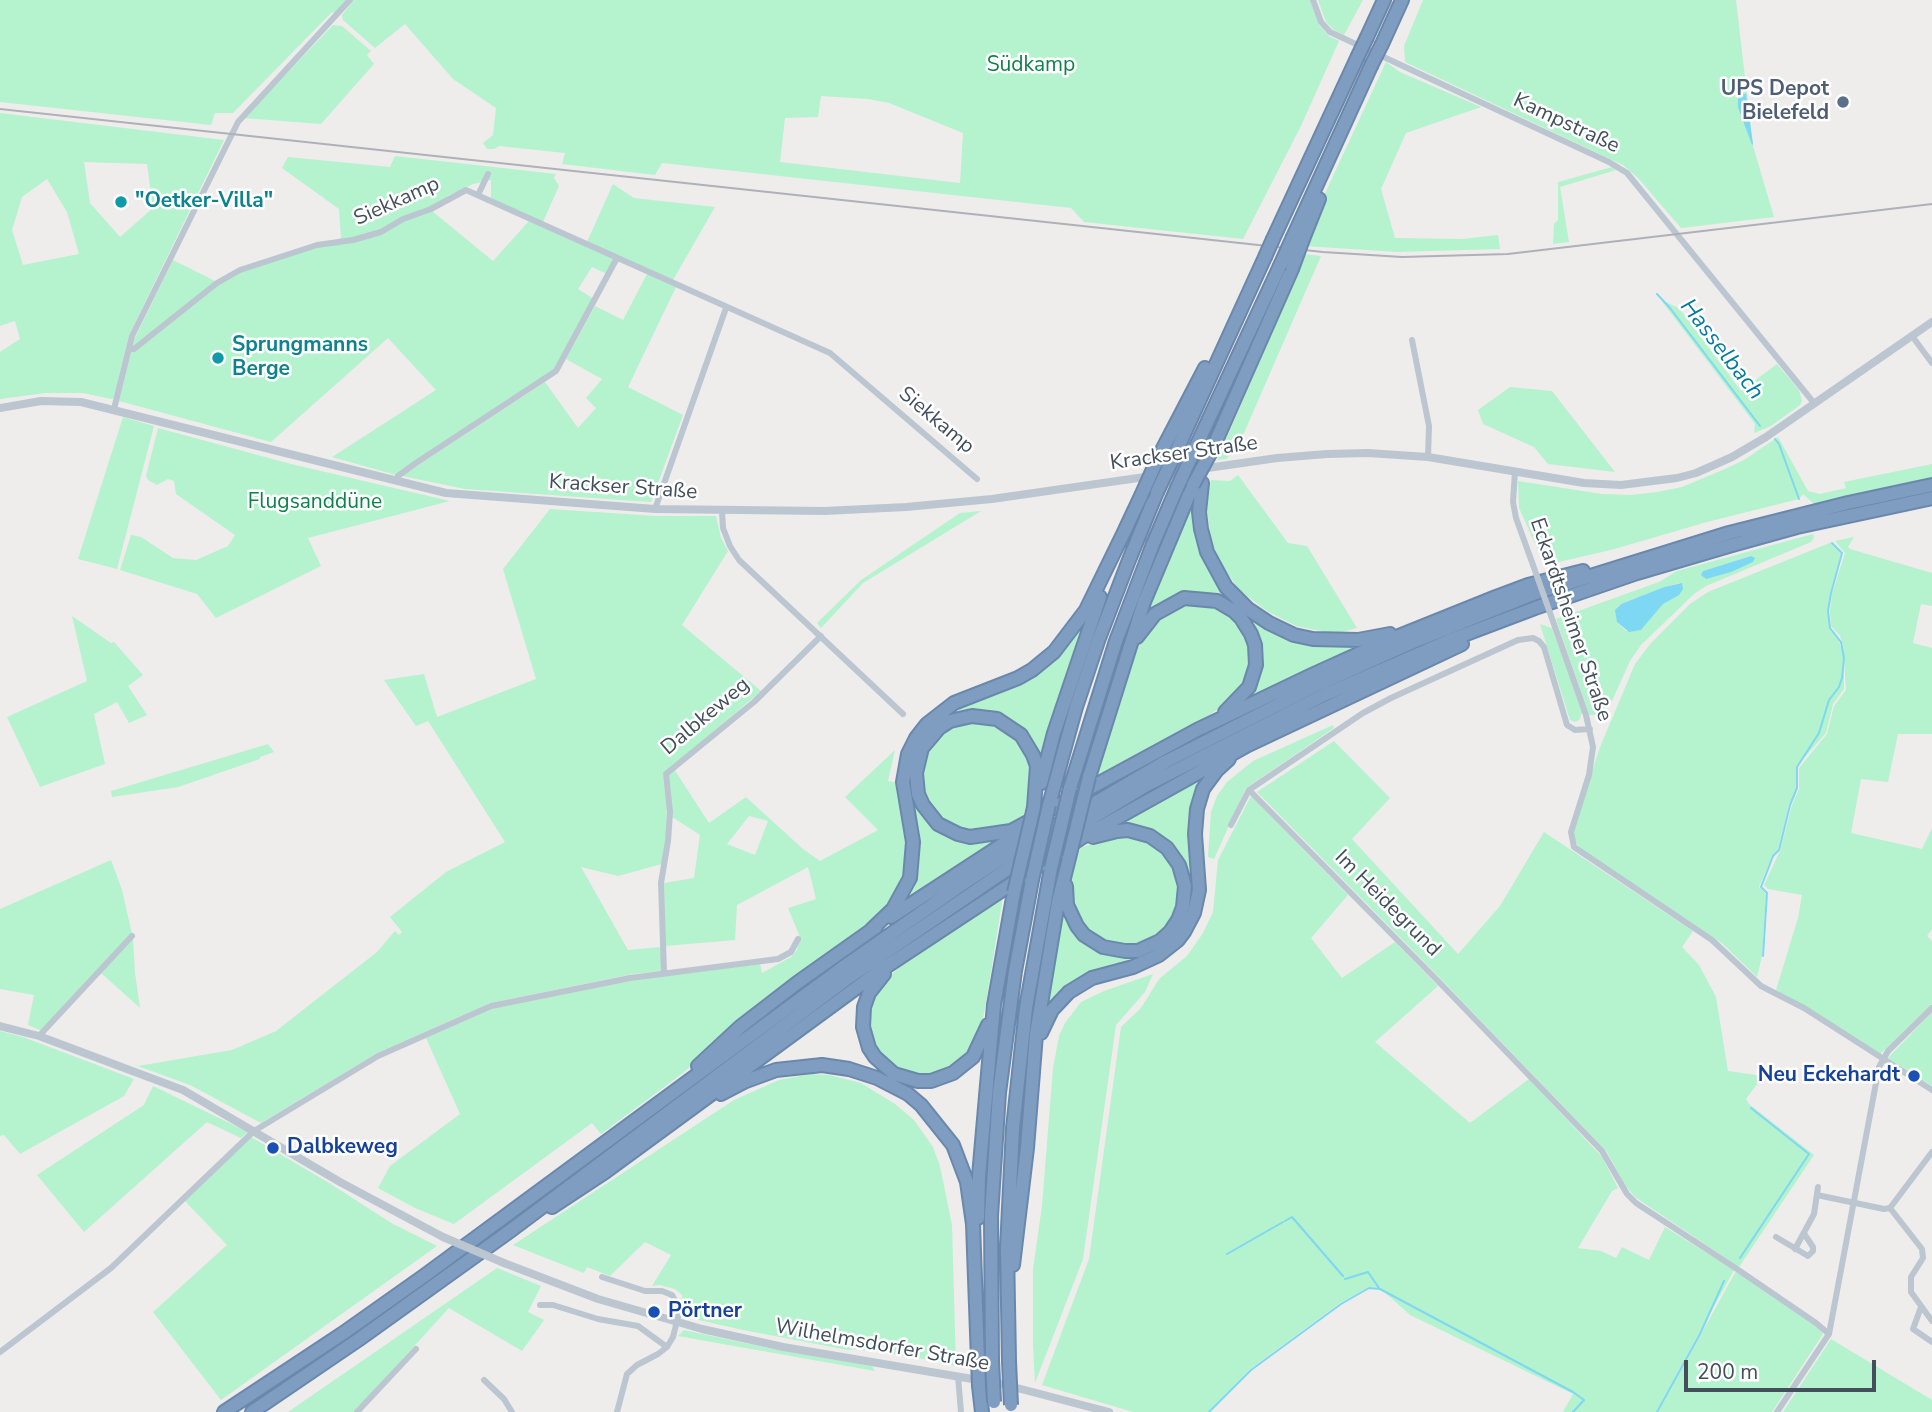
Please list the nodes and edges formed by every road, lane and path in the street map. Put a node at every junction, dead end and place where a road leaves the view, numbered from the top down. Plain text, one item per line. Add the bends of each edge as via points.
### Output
1 (350, 0) edge
2 (1313, 0) edge
3 (1384, 0) edge
4 (1402, 0) edge
5 (488, 174) dead end
6 (478, 195) junction
7 (617, 258) junction
8 (1285, 268) junction
9 (1244, 303) junction
10 (726, 308) junction
11 (1932, 322) edge
12 (1912, 336) junction
13 (1412, 340) dead end
14 (129, 349) junction
15 (1932, 363) edge
16 (1814, 403) junction
17 (0, 408) edge
18 (114, 409) junction
19 (1428, 457) junction
20 (1515, 471) junction
21 (977, 479) dead end
22 (395, 481) junction
23 (1198, 484) junction
24 (1932, 485) edge
25 (1932, 498) edge
26 (655, 509) junction
27 (722, 511) junction
28 (1128, 524) junction
29 (1625, 564) junction
30 (1552, 602) junction
31 (1444, 618) junction
32 (821, 636) junction
33 (1126, 656) junction
34 (903, 714) dead end
35 (1590, 729) junction
36 (1197, 730) junction
37 (1256, 742) junction
38 (1249, 790) junction
39 (1054, 806) junction
40 (1034, 807) junction
41 (1231, 825) dead end
42 (1050, 863) junction
43 (1067, 864) junction
44 (871, 930) junction
45 (132, 936) dead end
46 (798, 939) dead end
47 (900, 958) junction
48 (664, 973) junction
49 (994, 1004) junction
50 (1932, 1008) edge
51 (0, 1026) edge
52 (39, 1036) junction
53 (1035, 1054) junction
54 (1882, 1059) junction
55 (1932, 1090) edge
56 (656, 1105) junction
57 (669, 1124) junction
58 (254, 1130) junction
59 (1932, 1152) edge
60 (1855, 1202) junction
61 (1890, 1208) junction
62 (510, 1231) junction
63 (1805, 1235) junction
64 (1776, 1237) dead end
65 (1795, 1250) junction
66 (975, 1264) junction
67 (602, 1277) dead end
68 (1007, 1296) junction
69 (540, 1305) dead end
70 (1921, 1307) junction
71 (1932, 1321) edge
72 (677, 1323) junction
73 (1829, 1334) junction
74 (1932, 1342) edge
75 (667, 1347) junction
76 (416, 1349) dead end
77 (0, 1352) edge
78 (958, 1376) junction
79 (484, 1380) dead end
80 (988, 1407) edge
81 (1012, 1408) edge
82 (224, 1412) edge
83 (252, 1412) edge
84 (357, 1412) edge
85 (512, 1412) edge
86 (617, 1412) edge
87 (961, 1412) edge
88 (1109, 1412) edge
89 (1777, 1412) edge

1 - 14 street via 238,122
2 - 16 street, Kampstraße via 1330,32 1627,173
3 - 9 highway, bridge
4 - 8 highway, bridge
5 - 6 street
6 - 7 street, Siekkamp
6 - 14 street, Siekkamp via 466,190 374,234 317,245 240,270
7 - 10 street, Siekkamp
7 - 22 street via 556,371
8 - 23 highway, bridge
8 - 42 highway, bridge via 1153,544 1116,641
9 - 28 highway, bridge via 1232,313
9 - 39 highway, bridge via 1157,492 1098,641 1073,718
10 - 21 street, Siekkamp via 830,353
10 - 26 street
11 - 12 street, Krackser Straße
12 - 15 street
12 - 16 street, Krackser Straße
13 - 19 street via 1429,426
14 - 18 street
16 - 20 street, Krackser Straße via 1749,448 1715,466 1677,478 1603,484
17 - 18 street, Krackser Straße via 41,401
18 - 22 street, Krackser Straße
19 - 20 street, Krackser Straße
19 - 27 street, Krackser Straße via 1327,454 919,506
20 - 35 street, Eckardtsheimer Straße, bridge via 1514,510
22 - 26 street, Krackser Straße via 446,493
23 - 31 highway via 1200,529 1212,565 1233,595 1269,624 1294,635 1334,642 1381,636
23 - 33 highway via 1144,602
24 - 29 highway via 1781,519
25 - 30 highway via 1797,527
26 - 27 street, Krackser Straße
27 - 32 street via 723,528 739,560
28 - 40 highway via 1054,733
28 - 44 highway via 1086,610 1054,652 1018,678 954,703 916,738 903,782 913,842 910,878 893,909
29 - 31 highway via 1543,580
29 - 56 highway via 1536,593 1413,642 1165,762 972,878
30 - 37 highway
30 - 62 highway via 1324,695 1084,821 849,978
31 - 36 highway
32 - 34 street
32 - 48 street, Dalbkeweg via 754,702 666,774 670,812 661,883
33 - 36 highway via 1154,614 1184,598 1206,599 1241,618 1255,645 1253,677 1232,707
33 - 43 highway, bridge
35 - 38 street via 1575,730 1567,724 1544,647 1526,638 1383,702
35 - 54 street, Eckardtsheimer Straße via 1592,760 1571,832 1574,847 1712,940 1761,986
36 - 39 highway
37 - 42 highway via 1123,813
37 - 53 highway via 1226,762 1203,789 1195,820 1199,890 1184,932 1159,956 1092,978 1069,992 1046,1020
38 - 41 street
38 - 73 street, Im Heidegrund via 1602,1151 1636,1203
39 - 40 highway via 1027,824 997,835 970,837 947,829 930,816 918,794 915,773 922,748 950,721 972,716 997,719 1021,735 1033,755 1037,766
39 - 44 highway
39 - 80 highway, bridge via 1032,880 1014,971 998,1105
40 - 49 highway, bridge
42 - 43 highway via 1104,833 1128,830 1150,836 1167,848 1179,865 1185,886 1183,908 1170,932 1148,947 1138,951 1102,947 1084,935 1071,915
42 - 47 highway
42 - 68 highway via 1019,1059 1010,1162
43 - 53 highway via 1046,966
44 - 56 highway via 740,1027
45 - 52 street
46 - 48 street via 791,952 778,959
47 - 49 highway via 876,982 863,1016 869,1048 894,1074 931,1081 962,1067 979,1047
47 - 57 highway
48 - 58 street via 491,1006 379,1056
49 - 66 highway
50 - 54 street
51 - 52 street, Wilhelmsdorfer Straße
52 - 58 street, Wilhelmsdorfer Straße via 183,1090
53 - 68 highway
54 - 55 street, Eckardtsheimer Straße
54 - 60 street
56 - 82 highway via 342,1334
57 - 62 highway via 571,1196
57 - 66 highway via 746,1081 776,1070 822,1065 877,1078 921,1105 953,1145 967,1182
58 - 72 street, Wilhelmsdorfer Straße, bridge via 443,1237 598,1299
58 - 77 street via 111,1268
59 - 61 street
60 - 61 street
60 - 63 street via 1818,1191
60 - 73 street
61 - 70 street via 1923,1248 1923,1258 1911,1280 1913,1297
62 - 83 highway
63 - 65 street
63 - 65 street via 1813,1247 1811,1255
64 - 65 street
66 - 80 highway, bridge via 978,1360
67 - 72 street via 672,1296 680,1309
68 - 81 highway, bridge
69 - 75 street via 638,1326
70 - 71 street
70 - 74 street via 1913,1329
72 - 75 street
72 - 78 street, Wilhelmsdorfer Straße via 783,1347
73 - 89 street
75 - 86 street via 627,1374
76 - 84 street
78 - 87 street
78 - 88 street, Wilhelmsdorfer Straße
79 - 85 street

